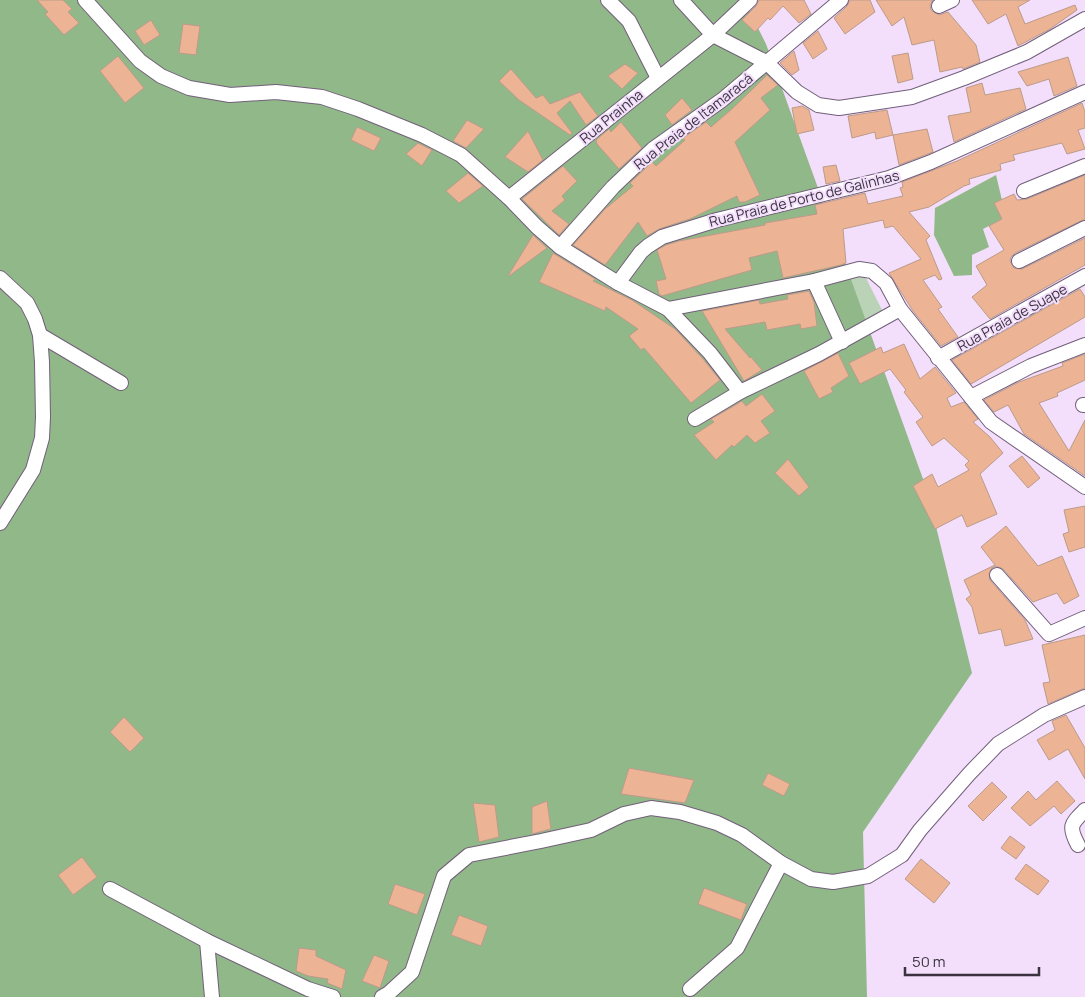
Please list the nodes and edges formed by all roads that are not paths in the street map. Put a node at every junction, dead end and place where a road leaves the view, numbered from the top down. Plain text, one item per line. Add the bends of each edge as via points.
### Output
1 (85, 0) edge
2 (608, 0) edge
3 (681, 0) edge
4 (750, 0) edge
5 (840, 0) edge
6 (952, 0) edge
7 (939, 6) dead end
8 (1085, 19) edge
9 (713, 35) junction
10 (766, 62) junction
11 (658, 78) junction
12 (1085, 92) edge
13 (1085, 166) edge
14 (1024, 191) dead end
15 (509, 198) junction
16 (1085, 228) edge
17 (560, 247) junction
18 (1020, 261) dead end
19 (1085, 276) edge
20 (0, 278) edge
21 (814, 281) junction
22 (618, 283) junction
23 (668, 309) junction
24 (900, 309) junction
25 (40, 335) junction
26 (842, 342) junction
27 (1085, 345) edge
28 (938, 358) junction
29 (121, 383) dead end
30 (740, 392) junction
31 (971, 396) junction
32 (695, 419) dead end
33 (1085, 487) edge
34 (0, 523) edge
35 (997, 576) dead end
36 (1085, 618) edge
37 (1085, 697) edge
38 (1085, 810) edge
39 (1078, 845) dead end
40 (781, 863) junction
41 (110, 889) dead end
42 (207, 941) junction
43 (690, 989) dead end
44 (212, 997) edge
45 (333, 997) edge
46 (382, 997) edge

1 - 15 street via 140,61 161,76 190,88 230,95 276,92 322,97 358,109 422,135 461,156
2 - 11 street via 629,21
3 - 9 street
4 - 9 street, Rua Prainha
5 - 10 street, Rua Praia de Itamaracá
6 - 7 street
8 - 10 street via 1027,52 964,78 912,97 864,105 839,108 818,105 797,92
9 - 10 street
9 - 11 street, Rua Prainha
10 - 17 street, Rua Praia de Itamaracá via 722,100 653,149 613,187
11 - 15 street, Rua Prainha
12 - 22 street, Rua Praia de Porto de Galinhas via 889,178 717,220 662,237 641,252
13 - 14 street
15 - 17 street
16 - 18 street
17 - 22 street
19 - 28 street, Rua Praia de Suape
20 - 25 street via 27,303
21 - 23 street
21 - 24 street via 859,269 872,271 886,283
21 - 26 street
22 - 23 street
23 - 30 street via 710,353
24 - 26 street
24 - 28 street
25 - 29 street
25 - 34 street via 42,438 33,470
26 - 30 street
27 - 31 street via 1031,366
28 - 31 street
30 - 32 street
31 - 33 street via 991,422
35 - 36 street via 1048,634
37 - 40 street via 1044,715 998,744 926,823 902,855 868,876 833,882 811,879
38 - 39 street via 1072,822 1071,832
40 - 43 street via 737,948
40 - 46 street via 742,835 718,824 680,812 651,808 624,814 591,830 469,855 444,876 412,972
41 - 42 street
42 - 44 street
42 - 45 street via 308,989

